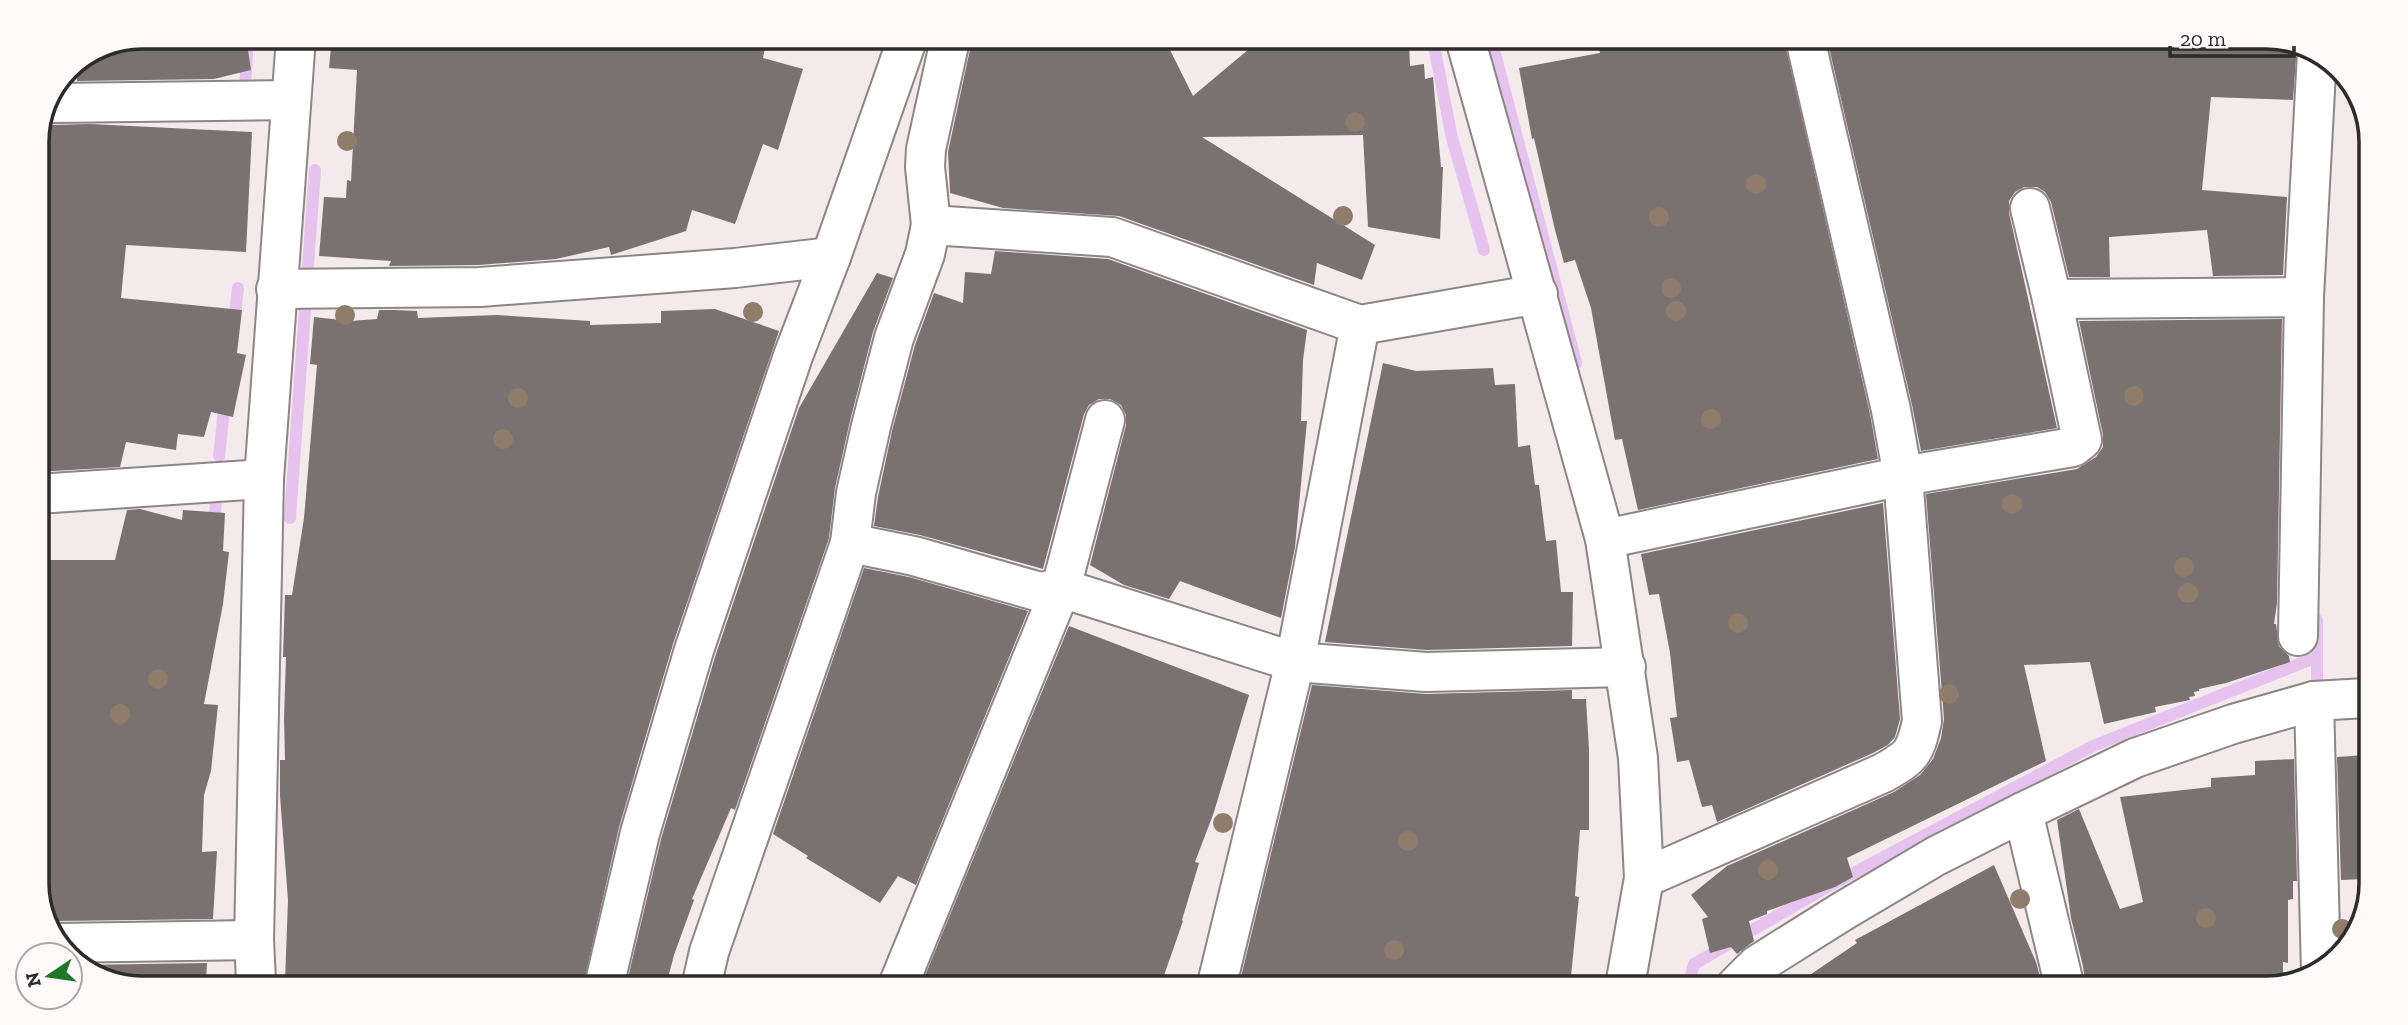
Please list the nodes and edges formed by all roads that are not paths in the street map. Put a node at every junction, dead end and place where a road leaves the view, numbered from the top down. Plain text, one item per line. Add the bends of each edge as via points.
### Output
1 (295, 49) edge
2 (904, 49) edge
3 (948, 49) edge
4 (1468, 49) edge
5 (1807, 49) edge
6 (2316, 63) edge
7 (62, 96) edge
8 (291, 100) junction
9 (2030, 208) dead end
10 (931, 225) junction
11 (831, 257) junction
12 (276, 289) junction
13 (1538, 294) junction
14 (2304, 297) junction
15 (2052, 299) junction
16 (1360, 326) junction
17 (1105, 420) dead end
18 (1903, 476) junction
19 (264, 480) junction
20 (49, 493) edge
21 (1605, 539) junction
22 (850, 543) junction
23 (1060, 588) junction
24 (2298, 636) dead end
25 (1294, 662) junction
26 (1626, 667) junction
27 (2359, 698) edge
28 (2314, 701) junction
29 (2023, 812) junction
30 (1644, 878) junction
31 (254, 940) junction
32 (84, 943) edge
33 (2321, 958) edge
34 (256, 976) edge
35 (606, 976) edge
36 (704, 976) edge
37 (902, 976) edge
38 (1219, 976) edge
39 (1627, 976) edge
40 (1746, 976) edge
41 (2062, 976) edge

1 - 8 street
2 - 11 street
3 - 10 street via 926,149
4 - 13 street
5 - 18 street
6 - 14 street
7 - 8 street
8 - 12 street
9 - 15 street
10 - 16 street via 1112,237
10 - 22 street via 871,426
11 - 12 street via 480,287
11 - 35 street via 694,650 640,833
12 - 19 street
13 - 16 street
13 - 21 street
14 - 15 street
14 - 24 street
15 - 18 street via 2082,440 2073,446
16 - 25 street
17 - 23 street
18 - 21 street
18 - 30 street via 1922,720 1917,747 1883,773
19 - 20 street
19 - 31 street
21 - 26 street
22 - 23 street via 1041,592
22 - 36 street
23 - 25 street
23 - 37 street
25 - 26 street via 1436,673
25 - 38 street
26 - 30 street via 1638,758
27 - 28 street
28 - 29 street via 2135,758
28 - 33 street
29 - 40 street via 1843,911
29 - 41 street
30 - 39 street
31 - 32 street
31 - 34 street

